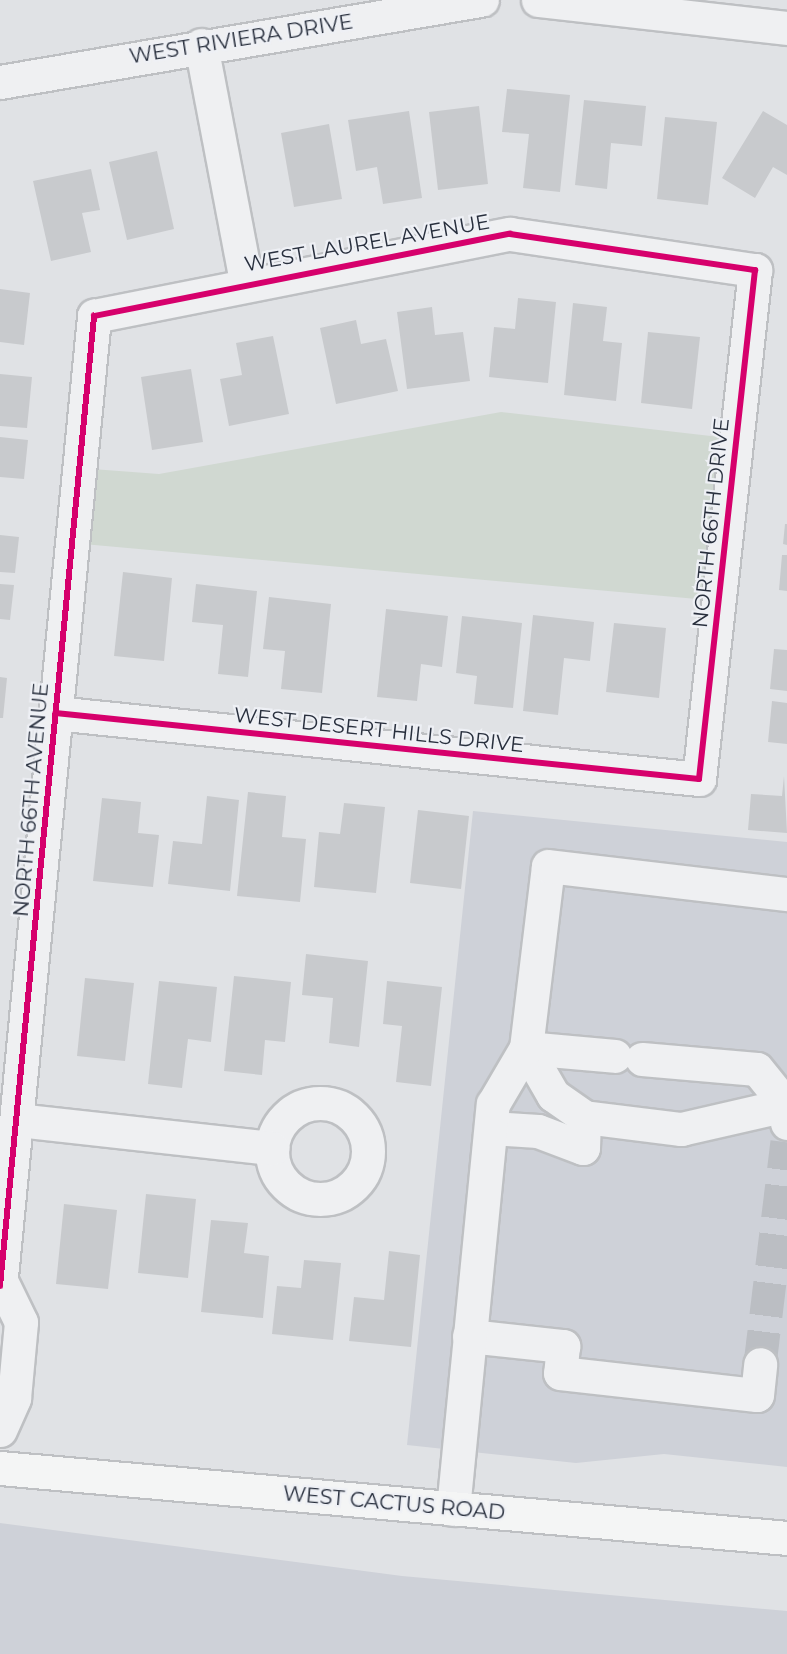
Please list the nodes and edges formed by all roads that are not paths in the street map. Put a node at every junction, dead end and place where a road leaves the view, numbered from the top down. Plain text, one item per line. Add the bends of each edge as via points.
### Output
1 (482, 0) edge
2 (538, 0) edge
3 (786, 20) edge
4 (201, 45) junction
5 (0, 82) edge
6 (755, 270) joint
7 (246, 282) junction
8 (94, 316) joint
9 (56, 713) junction
10 (699, 778) joint
11 (787, 894) edge
12 (526, 1048) junction
13 (786, 1114) edge
14 (17, 1120) junction
15 (491, 1128) junction
16 (584, 1132) junction
17 (272, 1148) dead end
18 (1, 1285) edge
19 (469, 1336) junction
20 (760, 1364) tunnel mouth
21 (0, 1430) edge
22 (0, 1468) edge
23 (453, 1509) junction
24 (787, 1538) edge

1 - 4 street, WEST RIVIERA DRIVE
2 - 3 street
4 - 5 street, WEST RIVIERA DRIVE
4 - 7 street
6 - 7 street, WEST LAUREL AVENUE via 510,234
6 - 10 street, NORTH 66TH DRIVE
7 - 8 street, WEST LAUREL AVENUE
8 - 9 street, NORTH 66TH AVENUE
9 - 10 street, WEST DESERT HILLS DRIVE
9 - 14 street, NORTH 66TH AVENUE
11 - 12 street via 548,866
12 - 13 street via 757,1069
12 - 15 street via 493,1104
12 - 16 street via 553,1095
13 - 16 street via 681,1129
14 - 17 street
14 - 18 street, NORTH 66TH AVENUE
15 - 16 street
15 - 19 street
18 - 21 street, NORTH 66TH AVENUE via 21,1322 14,1398
19 - 20 street via 563,1346 560,1373 757,1395
19 - 23 street
22 - 23 main road, WEST CACTUS ROAD
23 - 24 main road, WEST CACTUS ROAD

